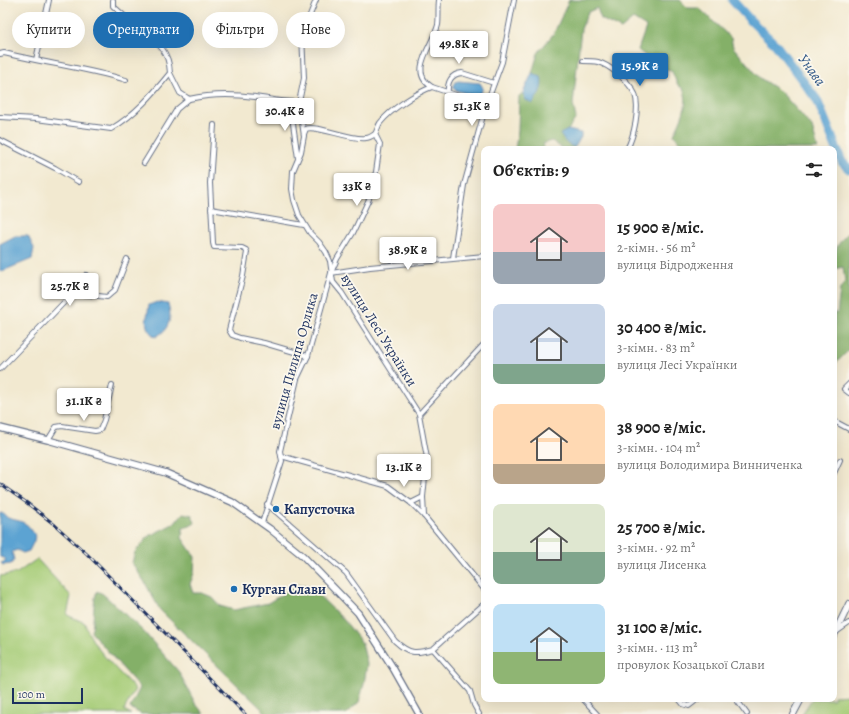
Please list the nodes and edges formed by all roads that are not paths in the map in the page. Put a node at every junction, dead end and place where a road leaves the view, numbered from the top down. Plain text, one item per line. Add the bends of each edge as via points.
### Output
1 (49, 0) edge
2 (113, 0) edge
3 (316, 0) edge
4 (439, 0) edge
5 (514, 0) edge
6 (0, 54) edge
7 (36, 60) junction
8 (582, 61) dead end
9 (170, 73) junction
10 (126, 80) dead end
11 (494, 83) junction
12 (432, 88) junction
13 (448, 93) junction
14 (189, 99) junction
15 (277, 101) junction
16 (299, 102) junction
17 (486, 104) junction
18 (0, 117) edge
19 (214, 125) dead end
20 (375, 134) junction
21 (304, 136) junction
22 (0, 140) edge
23 (628, 146) edge
24 (298, 160) junction
25 (144, 163) dead end
26 (79, 182) dead end
27 (211, 208) junction
28 (304, 225) junction
29 (481, 256) edge
30 (453, 258) junction
31 (127, 259) dead end
32 (331, 273) junction
33 (86, 276) dead end
34 (73, 293) junction
35 (481, 347) edge
36 (308, 356) junction
37 (0, 369) edge
38 (849, 384) edge
39 (112, 385) dead end
40 (849, 393) edge
41 (419, 414) junction
42 (837, 423) edge
43 (0, 428) edge
44 (849, 429) edge
45 (48, 440) junction
46 (281, 456) junction
47 (840, 460) dead end
48 (837, 466) edge
49 (423, 497) junction
50 (411, 503) junction
51 (267, 504) junction
52 (424, 516) junction
53 (262, 523) junction
54 (481, 585) edge
55 (849, 604) edge
56 (481, 607) edge
57 (849, 623) edge
58 (837, 627) edge
59 (837, 631) edge
60 (433, 649) junction
61 (586, 702) edge
62 (681, 702) edge
63 (694, 702) edge
64 (738, 702) edge
65 (800, 702) edge
66 (419, 714) edge
67 (479, 714) edge
68 (597, 714) edge
69 (747, 714) edge
70 (793, 714) edge

1 - 7 street
2 - 9 street via 113,6 160,45 167,55
3 - 16 street, вулиця Лесі Українки via 302,34 304,78
4 - 12 street via 438,25 423,59 421,70 426,84
5 - 11 street via 502,62
6 - 7 street
7 - 10 street
8 - 23 street via 598,62 608,66 630,85 635,95 636,121
9 - 14 street via 180,93
9 - 18 street via 147,100 111,129 36,118
11 - 13 street via 458,73 450,80 447,86
11 - 17 street
12 - 13 street
12 - 20 street via 424,90 392,112 380,124
13 - 17 street
14 - 15 street via 217,94
14 - 25 street via 177,109
15 - 16 street
15 - 24 street via 292,117
16 - 21 street, вулиця Лесі Українки
17 - 30 street via 464,185
19 - 27 street
20 - 21 street via 365,138 311,128 306,130
20 - 32 street, вулиця Пилипа Орлика via 380,144 369,199
21 - 24 street, вулиця Лесі Українки
22 - 26 street
24 - 28 street, вулиця Лесі Українки via 293,171 292,190
27 - 28 street
27 - 36 street via 214,247 242,248 247,252 229,330 232,335
28 - 32 street, вулиця Лесі Українки via 326,252 330,260
29 - 30 street
30 - 32 street
31 - 34 street via 115,290 106,297
32 - 36 street, вулиця Пилипа Орлика
32 - 41 street, вулиця Лесі Українки via 333,282
33 - 34 street
34 - 37 street
35 - 41 street
36 - 46 street, вулиця Пилипа Орлика via 297,379
38 - 40 street via 844,389
39 - 45 street via 100,430 56,427
41 - 49 street, вулиця Лесі Українки via 427,458
42 - 44 street
43 - 45 main road
45 - 53 main road via 166,473 232,502
46 - 50 street via 388,486
46 - 51 street, вулиця Пилипа Орлика via 282,461
47 - 48 street
49 - 50 street
49 - 52 street, вулиця Лесі Українки
50 - 52 street
51 - 53 street, вулиця Пилипа Орлика
51 - 60 street via 346,573 403,649 418,653
52 - 54 street
53 - 66 main road via 303,556 358,613
55 - 58 main road
56 - 60 street
57 - 59 street
60 - 67 street via 470,691
61 - 68 street
62 - 63 street via 689,706
64 - 69 street
65 - 70 main road

